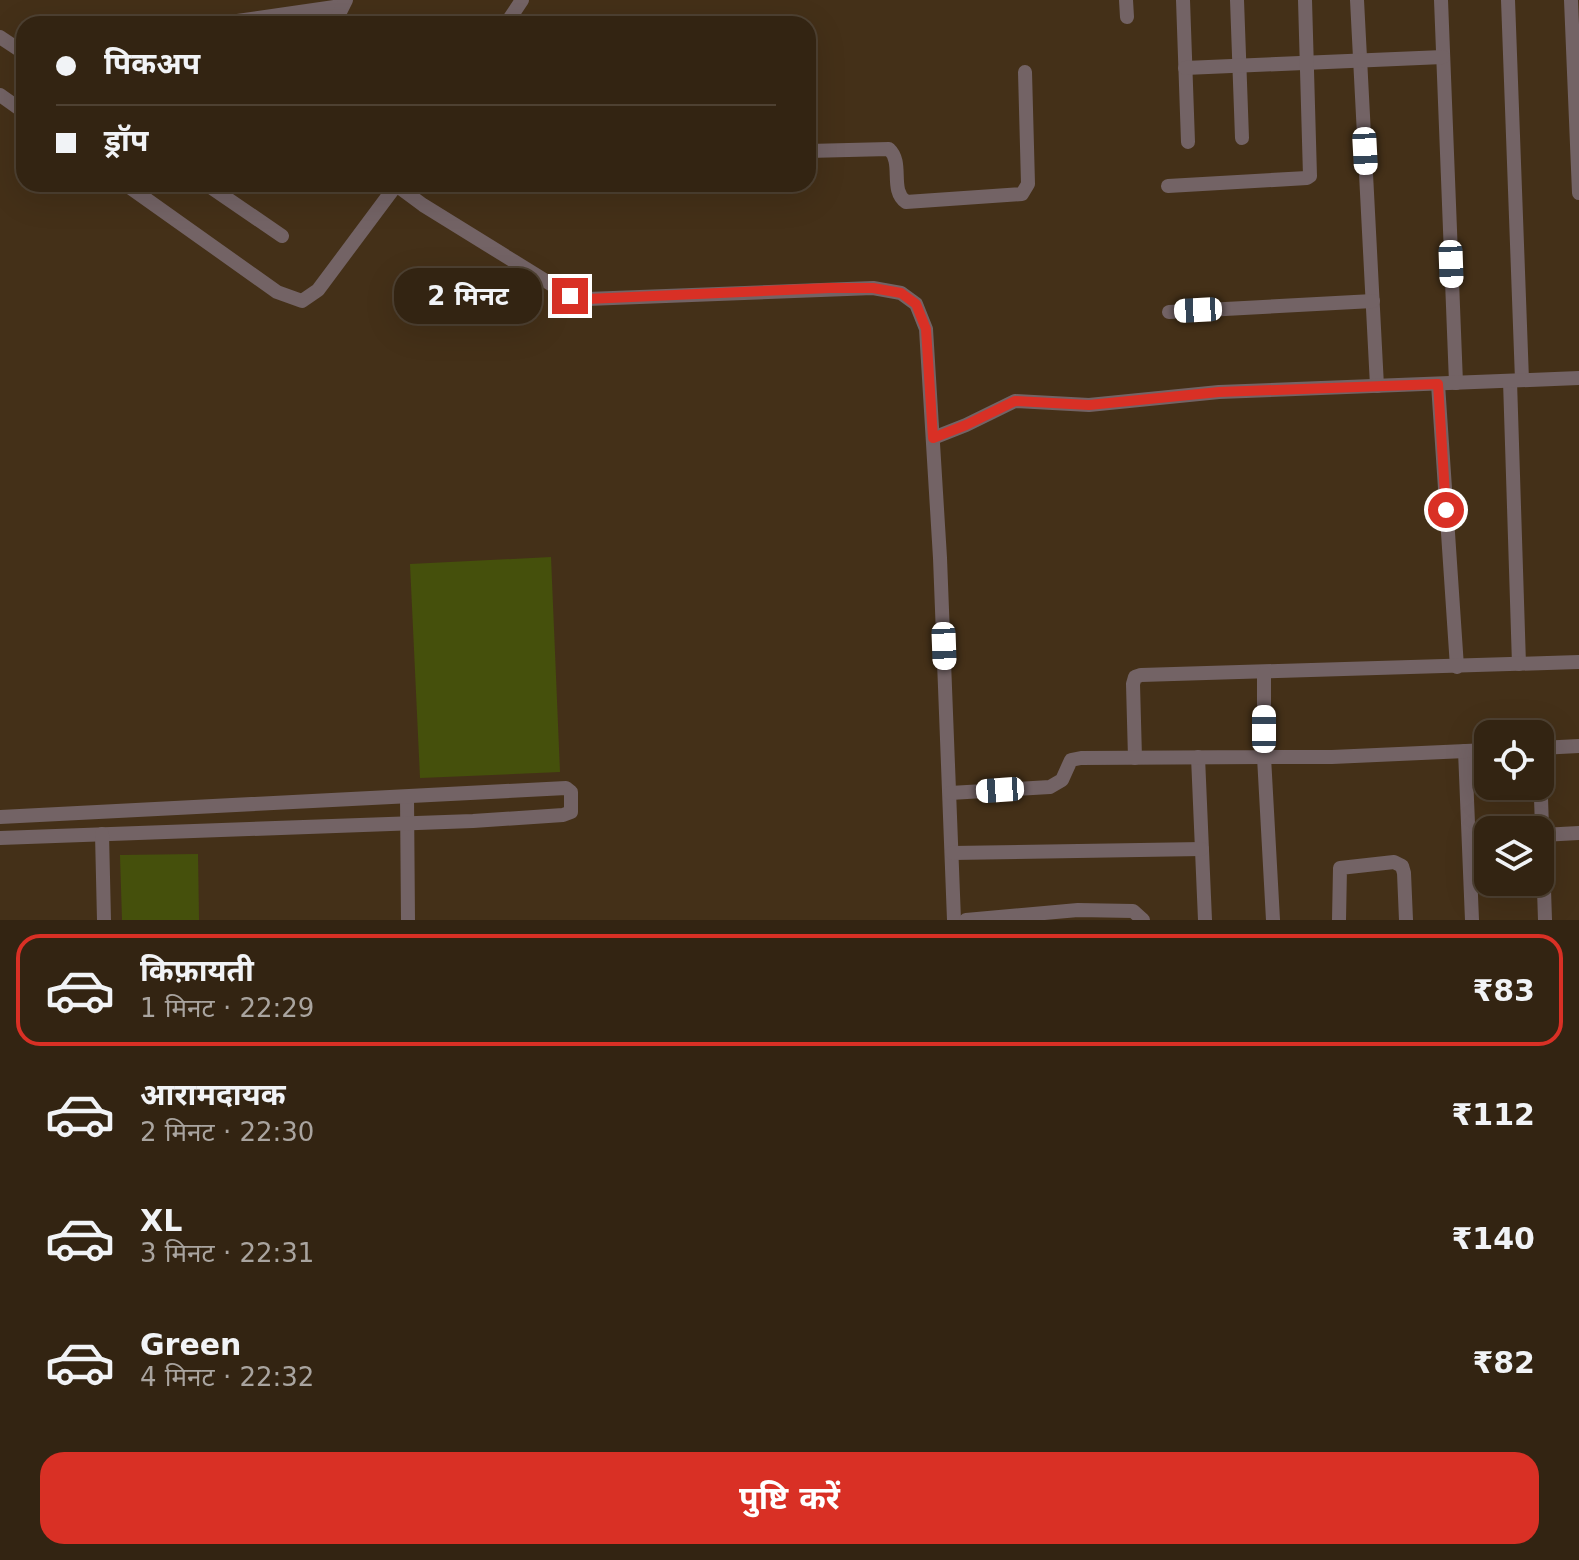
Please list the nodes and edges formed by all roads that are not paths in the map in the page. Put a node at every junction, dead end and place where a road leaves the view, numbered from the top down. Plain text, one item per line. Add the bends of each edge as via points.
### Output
1 (1126, 0) edge
2 (1183, 0) edge
3 (1237, 0) edge
4 (1305, 0) edge
5 (1357, 0) edge
6 (1441, 0) edge
7 (1508, 0) edge
8 (1571, 0) edge
9 (344, 3) edge
10 (265, 16) edge
11 (1127, 17) dead end
12 (1443, 57) junction
13 (1361, 60) junction
14 (1306, 63) junction
15 (1239, 66) junction
16 (1185, 68) junction
17 (1025, 72) dead end
18 (1242, 138) dead end
19 (1188, 142) dead end
20 (816, 151) edge
21 (1579, 174) edge
22 (1168, 186) dead end
23 (136, 192) edge
24 (222, 192) edge
25 (390, 192) edge
26 (406, 192) edge
27 (1579, 193) edge
28 (282, 236) dead end
29 (1373, 301) junction
30 (1169, 312) dead end
31 (1579, 378) edge
32 (1516, 380) junction
33 (1456, 383) junction
34 (1438, 384) junction
35 (1377, 386) junction
36 (933, 438) junction
37 (1579, 662) edge
38 (1519, 664) junction
39 (1457, 667) junction
40 (1264, 673) junction
41 (1579, 746) edge
42 (1554, 747) edge
43 (1465, 751) junction
44 (1474, 751) edge
45 (1198, 757) junction
46 (1264, 757) junction
47 (1135, 758) junction
48 (950, 793) junction
49 (407, 797) junction
50 (0, 817) edge
51 (407, 824) junction
52 (1579, 833) edge
53 (102, 834) junction
54 (1554, 834) edge
55 (0, 838) edge
56 (1202, 849) junction
57 (952, 853) junction
58 (1544, 896) edge
59 (1078, 915) edge
60 (104, 920) edge
61 (408, 920) edge
62 (954, 920) edge
63 (966, 920) edge
64 (1143, 920) edge
65 (1205, 920) edge
66 (1273, 920) edge
67 (1339, 920) edge
68 (1406, 920) edge
69 (1472, 920) edge
70 (1545, 920) edge

1 - 11 street
2 - 16 street
3 - 15 street
4 - 14 street
5 - 13 street
6 - 12 street
7 - 32 street
8 - 21 street
9 - 10 street
12 - 13 street
12 - 33 street
13 - 14 street
13 - 29 street
14 - 15 street
14 - 22 street via 1307,178
15 - 16 street
15 - 18 street
16 - 19 street
17 - 20 street via 1028,184 1022,194 906,202 898,192 896,161 889,149
21 - 27 street
23 - 25 street via 277,292 302,301 318,290
24 - 28 street
26 - 36 street via 570,296 830,288 901,293 916,304 926,329
29 - 30 street
29 - 35 street
31 - 32 street
32 - 33 street
32 - 38 street
33 - 34 street
34 - 35 street
34 - 39 street
35 - 36 street via 1219,392 1089,405 1015,401
36 - 48 street
37 - 38 street
38 - 39 street
39 - 40 street
40 - 46 street
40 - 47 street via 1135,677
41 - 42 street
43 - 44 street
43 - 46 street
43 - 69 street
45 - 46 street
45 - 47 street
45 - 56 street
46 - 66 street
47 - 48 street via 1071,760 1062,780 1050,787
48 - 57 street
49 - 50 street
49 - 51 street
49 - 51 street via 566,788 571,792 571,812 563,815
51 - 53 street
51 - 61 street
52 - 54 street
53 - 55 street
53 - 60 street
56 - 57 street
56 - 65 street
57 - 62 street
58 - 70 street
59 - 63 street
59 - 64 street via 1133,911
67 - 68 street via 1340,868 1394,862 1402,866

